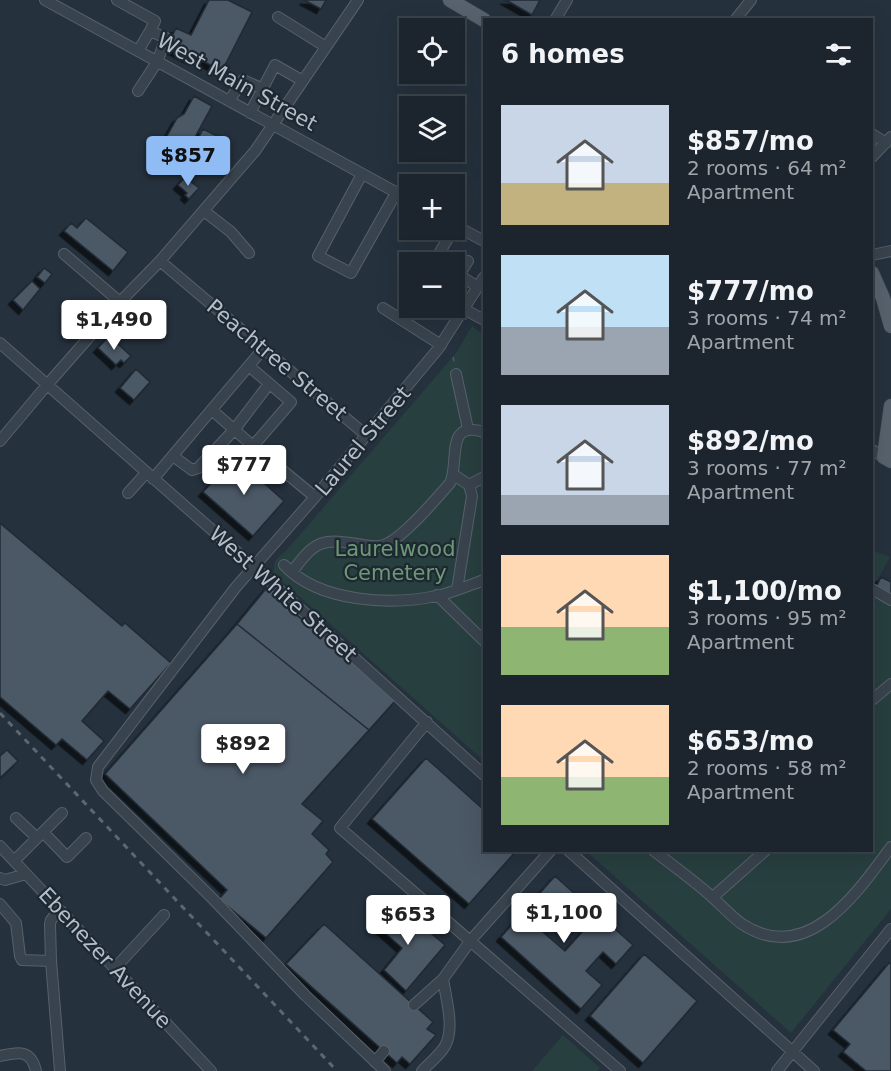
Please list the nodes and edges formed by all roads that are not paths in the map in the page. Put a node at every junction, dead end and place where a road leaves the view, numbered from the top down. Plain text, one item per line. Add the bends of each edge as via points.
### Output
1 (45, 0) edge
2 (117, 0) edge
3 (358, 0) edge
4 (450, 0) edge
5 (567, 0) edge
6 (751, 0) edge
7 (64, 4) edge
8 (278, 17) dead end
9 (556, 18) edge
10 (737, 18) edge
11 (483, 19) edge
12 (150, 31) junction
13 (326, 47) junction
14 (138, 51) junction
15 (157, 62) junction
16 (303, 81) junction
17 (263, 89) junction
18 (138, 91) dead end
19 (229, 101) junction
20 (250, 113) junction
21 (273, 125) junction
22 (873, 134) edge
23 (888, 140) edge
24 (873, 156) edge
25 (362, 174) junction
26 (396, 193) junction
27 (399, 194) edge
28 (204, 211) junction
29 (465, 232) edge
30 (483, 240) edge
31 (891, 251) edge
32 (249, 253) dead end
33 (64, 254) dead end
34 (873, 255) edge
35 (160, 261) junction
36 (468, 261) dead end
37 (465, 266) edge
38 (873, 275) edge
39 (483, 279) edge
40 (465, 282) edge
41 (478, 287) junction
42 (120, 302) junction
43 (465, 307) edge
44 (383, 308) dead end
45 (465, 310) edge
46 (458, 318) edge
47 (483, 319) edge
48 (891, 326) edge
49 (0, 343) edge
50 (441, 345) junction
51 (263, 349) junction
52 (250, 367) junction
53 (456, 374) dead end
54 (269, 384) junction
55 (47, 385) junction
56 (891, 406) edge
57 (213, 411) junction
58 (468, 429) junction
59 (234, 430) junction
60 (483, 432) edge
61 (367, 436) junction
62 (0, 441) edge
63 (253, 446) junction
64 (173, 456) junction
65 (882, 456) edge
66 (454, 475) junction
67 (150, 476) junction
68 (483, 478) edge
69 (469, 485) junction
70 (128, 493) dead end
71 (315, 497) junction
72 (254, 567) junction
73 (483, 580) edge
74 (457, 590) junction
75 (873, 591) edge
76 (437, 595) junction
77 (891, 600) edge
78 (483, 640) edge
79 (891, 684) edge
80 (873, 699) edge
81 (427, 722) junction
82 (483, 774) edge
83 (62, 813) dead end
84 (16, 818) dead end
85 (40, 835) junction
86 (86, 838) dead end
87 (0, 846) edge
88 (891, 847) edge
89 (549, 852) edge
90 (570, 852) edge
91 (656, 852) edge
92 (764, 852) edge
93 (14, 861) junction
94 (26, 874) junction
95 (0, 878) edge
96 (712, 897) junction
97 (0, 904) edge
98 (59, 910) junction
99 (164, 915) dead end
100 (891, 929) edge
101 (471, 940) junction
102 (51, 961) junction
103 (115, 968) junction
104 (443, 979) junction
105 (428, 994) junction
106 (416, 1007) dead end
107 (446, 1007) junction
108 (384, 1051) dead end
109 (793, 1052) junction
110 (0, 1056) edge
111 (375, 1062) junction
112 (36, 1071) edge
113 (60, 1071) edge
114 (211, 1071) edge
115 (385, 1071) edge
116 (422, 1071) edge
117 (619, 1071) edge
118 (777, 1071) edge
119 (814, 1071) edge

1 - 7 street, West Main Street
2 - 12 street via 155,21
3 - 13 street
4 - 11 main road
5 - 9 street
6 - 10 street
7 - 14 street, West Main Street
8 - 13 street
12 - 14 street
12 - 15 street via 166,38
13 - 16 street
14 - 15 street, West Main Street
15 - 18 street
15 - 19 street, West Main Street
16 - 17 street via 275,65
16 - 21 street
17 - 19 street via 243,80
17 - 20 street
19 - 20 street, West Main Street
20 - 21 street, West Main Street
21 - 25 street, West Main Street
21 - 28 street
22 - 23 street
23 - 24 street
25 - 26 street, West Main Street
25 - 26 street via 318,256 351,273
26 - 27 street, West Main Street
28 - 32 street via 231,232
28 - 35 street
29 - 30 street
31 - 34 street
33 - 42 street
35 - 42 street
35 - 51 street, Peachtree Street
36 - 37 street
38 - 48 main road
39 - 41 street, Laurel Street
40 - 41 street
41 - 43 street, Laurel Street
42 - 55 street
44 - 50 street
45 - 47 street
46 - 50 street, Laurel Street
49 - 55 street, West White Street
50 - 61 street, Laurel Street
51 - 52 street
51 - 61 street, Peachtree Street
52 - 54 street
52 - 57 street
53 - 58 street
54 - 59 street
54 - 63 street via 291,402
55 - 62 street
55 - 67 street, West White Street
56 - 65 main road
57 - 59 street
57 - 64 street
58 - 60 street
58 - 66 street via 456,443
59 - 63 street
59 - 64 street via 198,468 192,470
61 - 71 street, Laurel Street
63 - 71 street
64 - 67 street
66 - 69 street
66 - 76 street via 443,492 389,543 376,547 341,541 322,543 288,568 315,588 338,594 397,600
67 - 70 street
67 - 72 street, West White Street
68 - 69 street
69 - 74 street via 471,502
71 - 72 street, Laurel Street
72 - 81 street, West White Street
72 - 111 street, Laurel Street via 98,766 96,780
73 - 74 street
74 - 76 street
75 - 77 street
76 - 78 street
79 - 80 street
81 - 82 street, West White Street
81 - 101 street via 340,828
83 - 85 street
84 - 85 street
85 - 86 street via 67,857
85 - 93 street
87 - 93 street, Ebenezer Avenue
88 - 96 street via 845,905 815,928 799,934 772,936 751,929
89 - 101 street
90 - 109 street
91 - 96 street
92 - 96 street
93 - 94 street, Ebenezer Avenue
94 - 95 street
94 - 98 street, Ebenezer Avenue
97 - 102 street via 16,923 22,960
98 - 102 street via 51,920
98 - 103 street, Ebenezer Avenue
99 - 103 street
100 - 109 street
101 - 104 street
101 - 117 street
102 - 113 street
103 - 114 street, Ebenezer Avenue
104 - 105 street
104 - 107 street
105 - 106 street
105 - 107 street
107 - 116 street via 449,1037
108 - 111 street
109 - 118 street
109 - 119 street
110 - 112 street via 24,1054 33,1061
111 - 115 street

